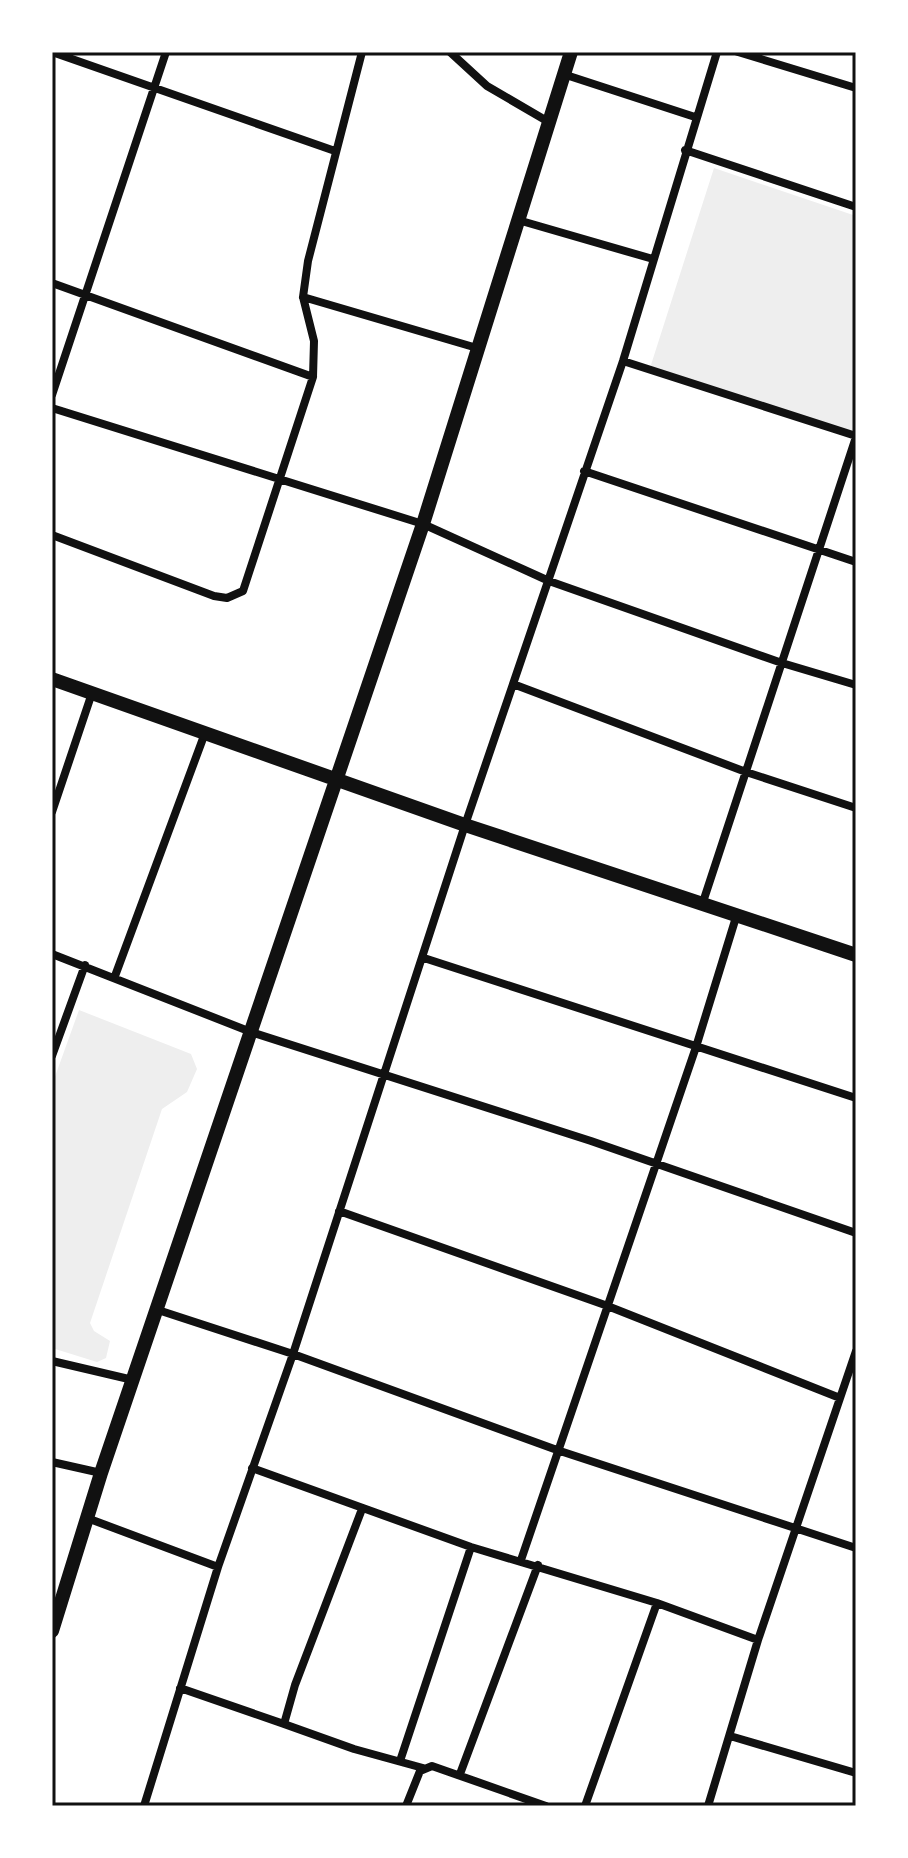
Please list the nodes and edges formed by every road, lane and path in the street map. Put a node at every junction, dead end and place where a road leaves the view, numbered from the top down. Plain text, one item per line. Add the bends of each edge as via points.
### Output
1 (52, 52) edge
2 (166, 52) edge
3 (362, 52) edge
4 (450, 52) edge
5 (571, 52) edge
6 (717, 52) edge
7 (738, 52) edge
8 (563, 74) junction
9 (154, 85) junction
10 (856, 88) edge
11 (695, 117) junction
12 (547, 121) junction
13 (685, 150) junction
14 (335, 151) junction
15 (856, 207) edge
16 (517, 220) junction
17 (653, 259) junction
18 (52, 283) edge
19 (83, 294) junction
20 (303, 297) junction
21 (477, 348) junction
22 (623, 361) junction
23 (313, 377) junction
24 (52, 395) edge
25 (52, 408) edge
26 (856, 436) edge
27 (584, 471) junction
28 (279, 479) junction
29 (423, 524) junction
30 (52, 535) edge
31 (820, 549) junction
32 (856, 562) edge
33 (549, 581) junction
34 (782, 663) junction
35 (52, 679) edge
36 (513, 684) junction
37 (856, 685) edge
38 (92, 693) junction
39 (205, 733) junction
40 (746, 772) junction
41 (338, 779) junction
42 (856, 808) edge
43 (52, 812) edge
44 (465, 825) junction
45 (703, 902) junction
46 (737, 913) junction
47 (52, 954) edge
48 (856, 955) edge
49 (424, 958) junction
50 (85, 965) junction
51 (115, 976) junction
52 (251, 1032) junction
53 (696, 1047) junction
54 (52, 1056) edge
55 (386, 1074) junction
56 (856, 1098) edge
57 (654, 1163) junction
58 (339, 1211) junction
59 (856, 1233) edge
60 (605, 1305) junction
61 (158, 1310) junction
62 (856, 1351) edge
63 (293, 1354) junction
64 (52, 1361) edge
65 (134, 1381) junction
66 (840, 1398) junction
67 (557, 1450) junction
68 (52, 1462) edge
69 (252, 1468) junction
70 (101, 1473) junction
71 (362, 1509) junction
72 (87, 1518) junction
73 (796, 1527) junction
74 (471, 1547) junction
75 (856, 1548) edge
76 (521, 1560) junction
77 (538, 1565) junction
78 (218, 1567) junction
79 (657, 1603) junction
80 (52, 1631) edge
81 (758, 1640) junction
82 (180, 1688) junction
83 (284, 1724) junction
84 (730, 1736) junction
85 (400, 1761) junction
86 (423, 1768) junction
87 (856, 1773) edge
88 (460, 1774) junction
89 (144, 1806) edge
90 (406, 1806) edge
91 (546, 1806) edge
92 (585, 1806) edge
93 (708, 1806) edge

1 - 9 street
2 - 9 street
3 - 14 street
4 - 12 street via 487,86
5 - 8 street
6 - 11 street
7 - 10 street
8 - 11 street
8 - 12 street
9 - 14 street
9 - 19 street
11 - 13 street
12 - 16 street
13 - 15 street
13 - 17 street
14 - 20 street
16 - 17 street
16 - 21 street
17 - 22 street
18 - 19 street
19 - 23 street
19 - 24 street
20 - 21 street
20 - 23 street via 314,341
21 - 29 street
22 - 26 street
22 - 27 street
23 - 28 street
25 - 28 street
26 - 31 street
27 - 31 street
27 - 33 street
28 - 29 street
28 - 30 street via 249,580 243,591 227,598
29 - 33 street
29 - 41 street
31 - 32 street
31 - 34 street
33 - 34 street
33 - 36 street
34 - 37 street
34 - 40 street
35 - 38 street
36 - 40 street
36 - 44 street
38 - 39 street
38 - 43 street
39 - 41 street
39 - 51 street
40 - 42 street
40 - 45 street
41 - 44 street
41 - 52 street
44 - 45 street
44 - 49 street
45 - 46 street
46 - 48 street
46 - 53 street
47 - 50 street
49 - 53 street
49 - 55 street
50 - 51 street
50 - 54 street
51 - 52 street
52 - 55 street
52 - 61 street
53 - 56 street
53 - 57 street
55 - 57 street
55 - 58 street
57 - 59 street
57 - 60 street
58 - 60 street
58 - 63 street
60 - 66 street
60 - 67 street
61 - 63 street
61 - 65 street
62 - 66 street
63 - 67 street
63 - 69 street
64 - 65 street
65 - 70 street
66 - 73 street
67 - 73 street
67 - 76 street
68 - 70 street
69 - 71 street
69 - 78 street
70 - 72 street
71 - 74 street
71 - 83 street
72 - 78 street
72 - 80 street
73 - 75 street
73 - 81 street
74 - 76 street
74 - 85 street
76 - 77 street
77 - 79 street
77 - 88 street
78 - 82 street
79 - 81 street
79 - 92 street
81 - 84 street
82 - 83 street
82 - 89 street
83 - 85 street
84 - 87 street
84 - 93 street
85 - 86 street
86 - 88 street via 437,1766
86 - 90 street
88 - 91 street

